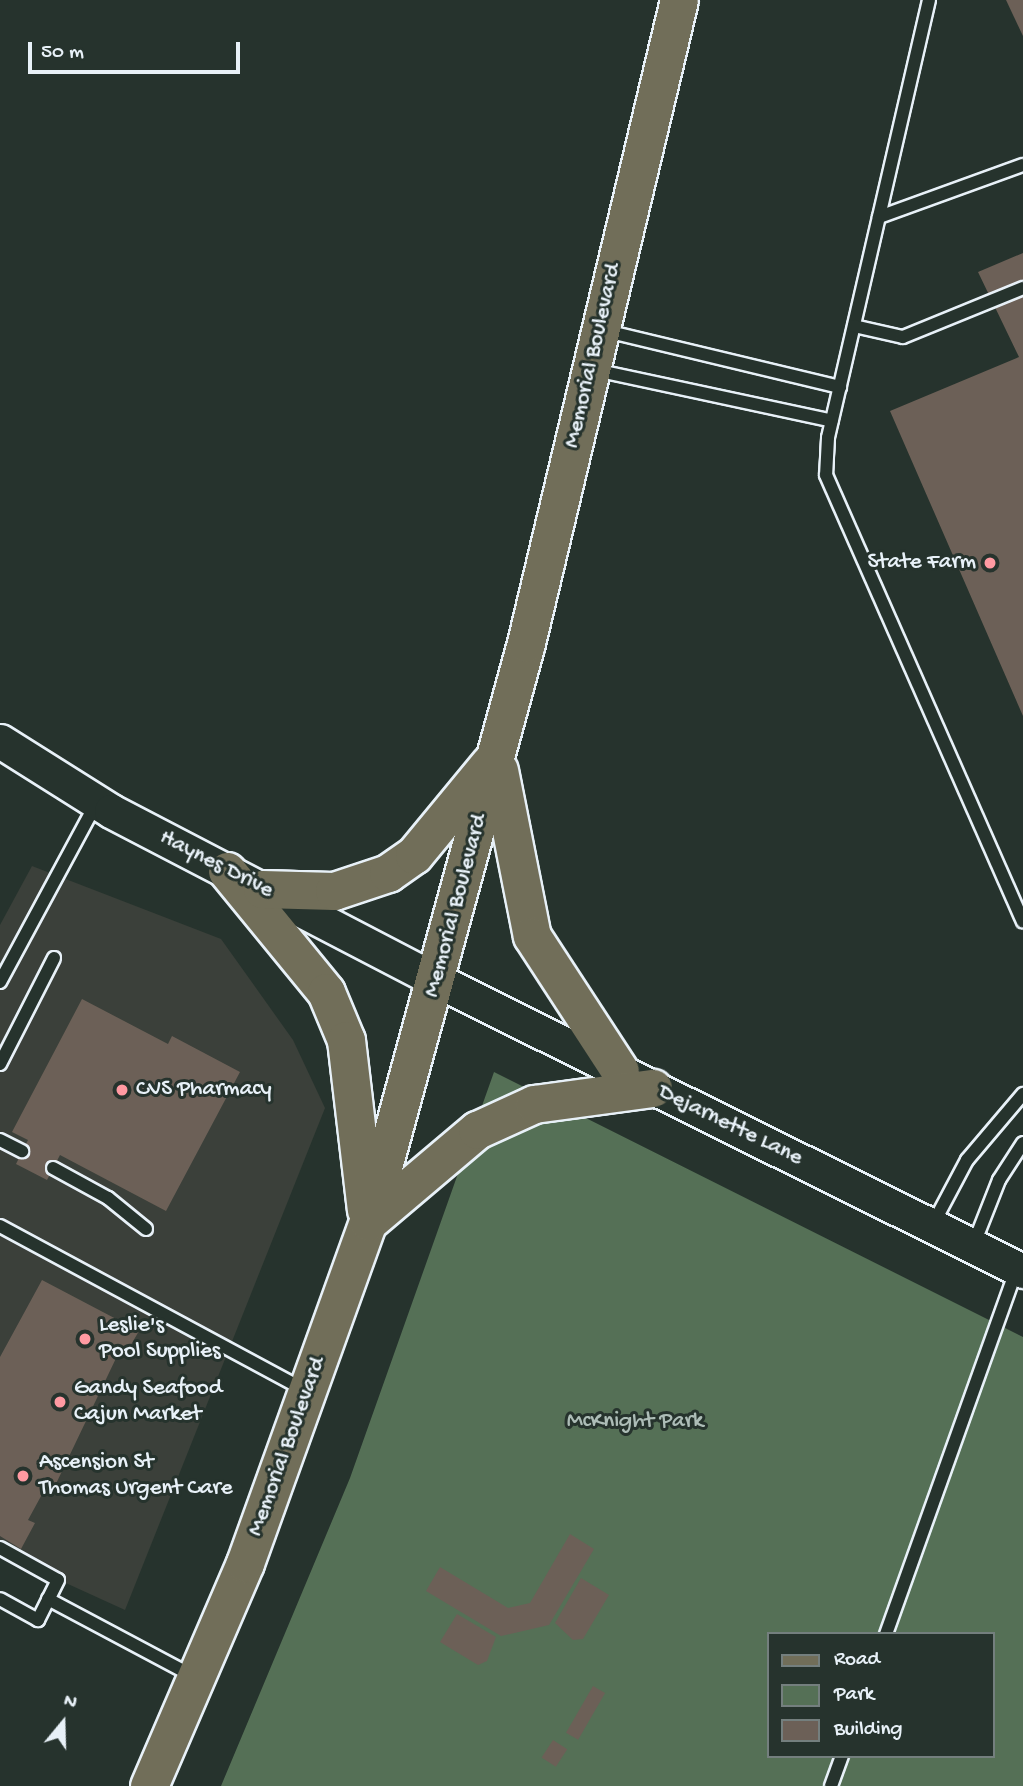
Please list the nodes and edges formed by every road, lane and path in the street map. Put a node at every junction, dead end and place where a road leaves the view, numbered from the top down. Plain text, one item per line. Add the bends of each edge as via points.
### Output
1 (679, 0) edge
2 (929, 0) edge
3 (1023, 165) edge
4 (878, 217) junction
5 (1023, 288) edge
6 (853, 326) junction
7 (601, 330) junction
8 (592, 369) junction
9 (840, 387) junction
10 (832, 421) junction
11 (0, 741) edge
12 (497, 755) junction
13 (97, 802) junction
14 (227, 871) junction
15 (262, 889) junction
16 (1023, 921) edge
17 (54, 958) dead end
18 (438, 981) junction
19 (0, 982) edge
20 (0, 1064) edge
21 (620, 1071) junction
22 (653, 1088) junction
23 (1023, 1094) edge
24 (0, 1140) edge
25 (1023, 1143) edge
26 (22, 1151) dead end
27 (54, 1168) dead end
28 (368, 1222) junction
29 (0, 1226) edge
30 (932, 1226) junction
31 (146, 1229) dead end
32 (972, 1247) junction
33 (1020, 1270) edge
34 (308, 1392) junction
35 (0, 1548) edge
36 (0, 1599) edge
37 (48, 1599) junction
38 (887, 1632) edge
39 (196, 1678) junction
40 (841, 1758) edge
41 (149, 1786) edge
42 (831, 1786) edge

1 - 7 main road, Memorial Boulevard
2 - 4 lane
3 - 4 lane
4 - 6 lane
5 - 6 lane via 903,337
6 - 9 lane
7 - 8 main road, Memorial Boulevard
7 - 9 lane
8 - 10 lane
8 - 12 main road, Memorial Boulevard
9 - 10 lane
10 - 16 lane via 826,475 839,512
11 - 13 main road, Haynes Drive
12 - 15 main road via 414,855 388,873 334,891
12 - 18 main road, Memorial Boulevard
12 - 21 main road via 531,936
13 - 14 main road, Haynes Drive
13 - 19 lane
14 - 15 main road, Haynes Drive
14 - 28 main road via 297,951 341,1028 354,1082
15 - 18 main road, Haynes Drive
17 - 20 lane
18 - 21 main road, Dejarnette Lane
18 - 28 main road, Memorial Boulevard
21 - 22 main road, Dejarnette Lane
22 - 28 main road via 534,1104 477,1130
22 - 30 main road, Dejarnette Lane
23 - 30 lane via 967,1160
24 - 26 lane
25 - 32 lane via 999,1180
27 - 31 lane
28 - 34 main road, Memorial Boulevard
29 - 34 lane
30 - 32 main road, Dejarnette Lane
32 - 33 main road, Dejarnette Lane
33 - 38 lane
34 - 39 main road, Memorial Boulevard
35 - 37 lane via 58,1580
36 - 37 lane via 38,1620
37 - 39 lane
39 - 41 main road, Memorial Boulevard
40 - 42 lane

